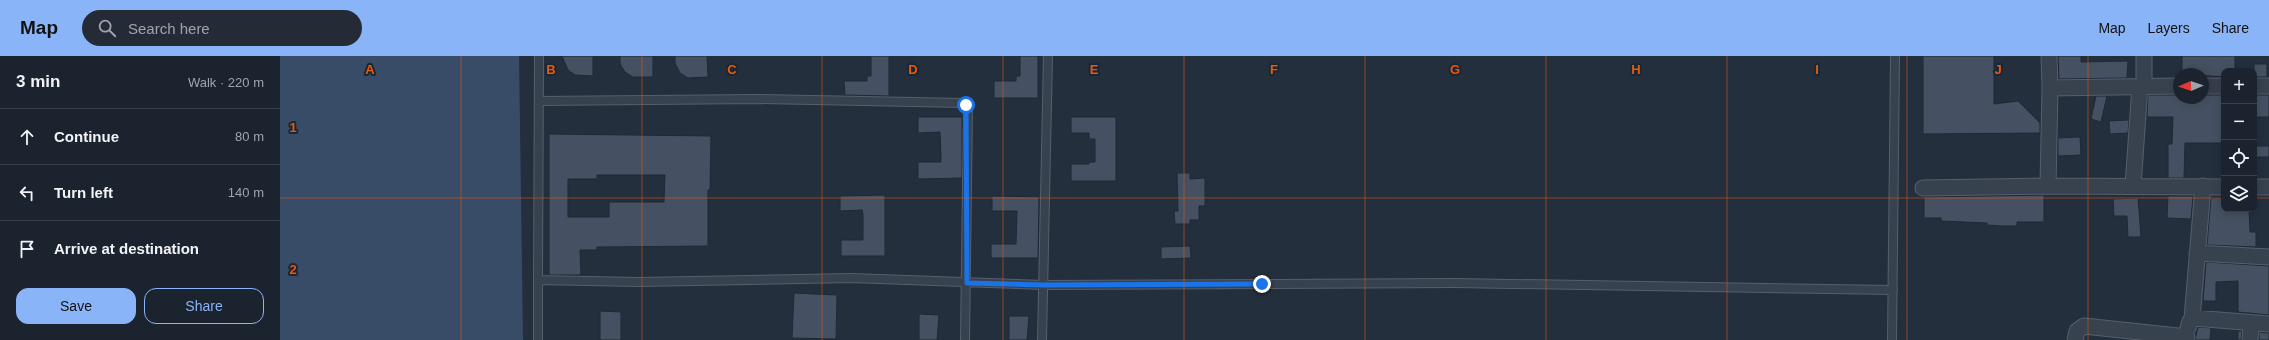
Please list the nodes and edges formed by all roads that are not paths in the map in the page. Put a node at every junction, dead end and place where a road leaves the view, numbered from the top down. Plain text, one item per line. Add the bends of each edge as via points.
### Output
1 (539, 56) edge
2 (1048, 56) edge
3 (1895, 56) edge
4 (2049, 56) edge
5 (2144, 56) edge
6 (2142, 86) junction
7 (2173, 86) edge
8 (2209, 86) edge
9 (2221, 86) edge
10 (2257, 86) edge
11 (2269, 86) edge
12 (2050, 88) junction
13 (539, 101) junction
14 (2048, 186) junction
15 (2134, 186) junction
16 (2203, 186) junction
17 (2221, 187) edge
18 (2257, 187) edge
19 (2269, 187) edge
20 (1923, 188) dead end
21 (2197, 253) junction
22 (2269, 257) edge
23 (538, 280) junction
24 (967, 283) junction
25 (1044, 285) junction
26 (1893, 290) junction
27 (2192, 319) junction
28 (2251, 323) junction
29 (2269, 324) edge
30 (2108, 334) edge
31 (2187, 338) edge
32 (538, 340) edge
33 (965, 340) edge
34 (1042, 340) edge
35 (1892, 340) edge
36 (2075, 340) edge
37 (2250, 340) edge

1 - 13 lane
2 - 25 lane
3 - 26 lane
4 - 12 street
5 - 6 street
6 - 7 street
6 - 12 street
6 - 15 street
8 - 9 street
10 - 11 street
12 - 14 street
13 - 23 lane
13 - 24 lane via 757,99 964,103 968,107
14 - 15 street
14 - 20 street
15 - 16 street
16 - 17 street
16 - 21 street
18 - 19 street
21 - 22 street
21 - 27 street
23 - 24 lane via 638,282 851,278
23 - 32 lane
24 - 25 lane
24 - 33 lane
25 - 26 lane via 1455,283
25 - 34 lane
26 - 35 lane
27 - 28 street
27 - 31 street via 2188,326
28 - 29 street
28 - 37 street
30 - 31 street
30 - 36 street via 2082,327 2077,331

